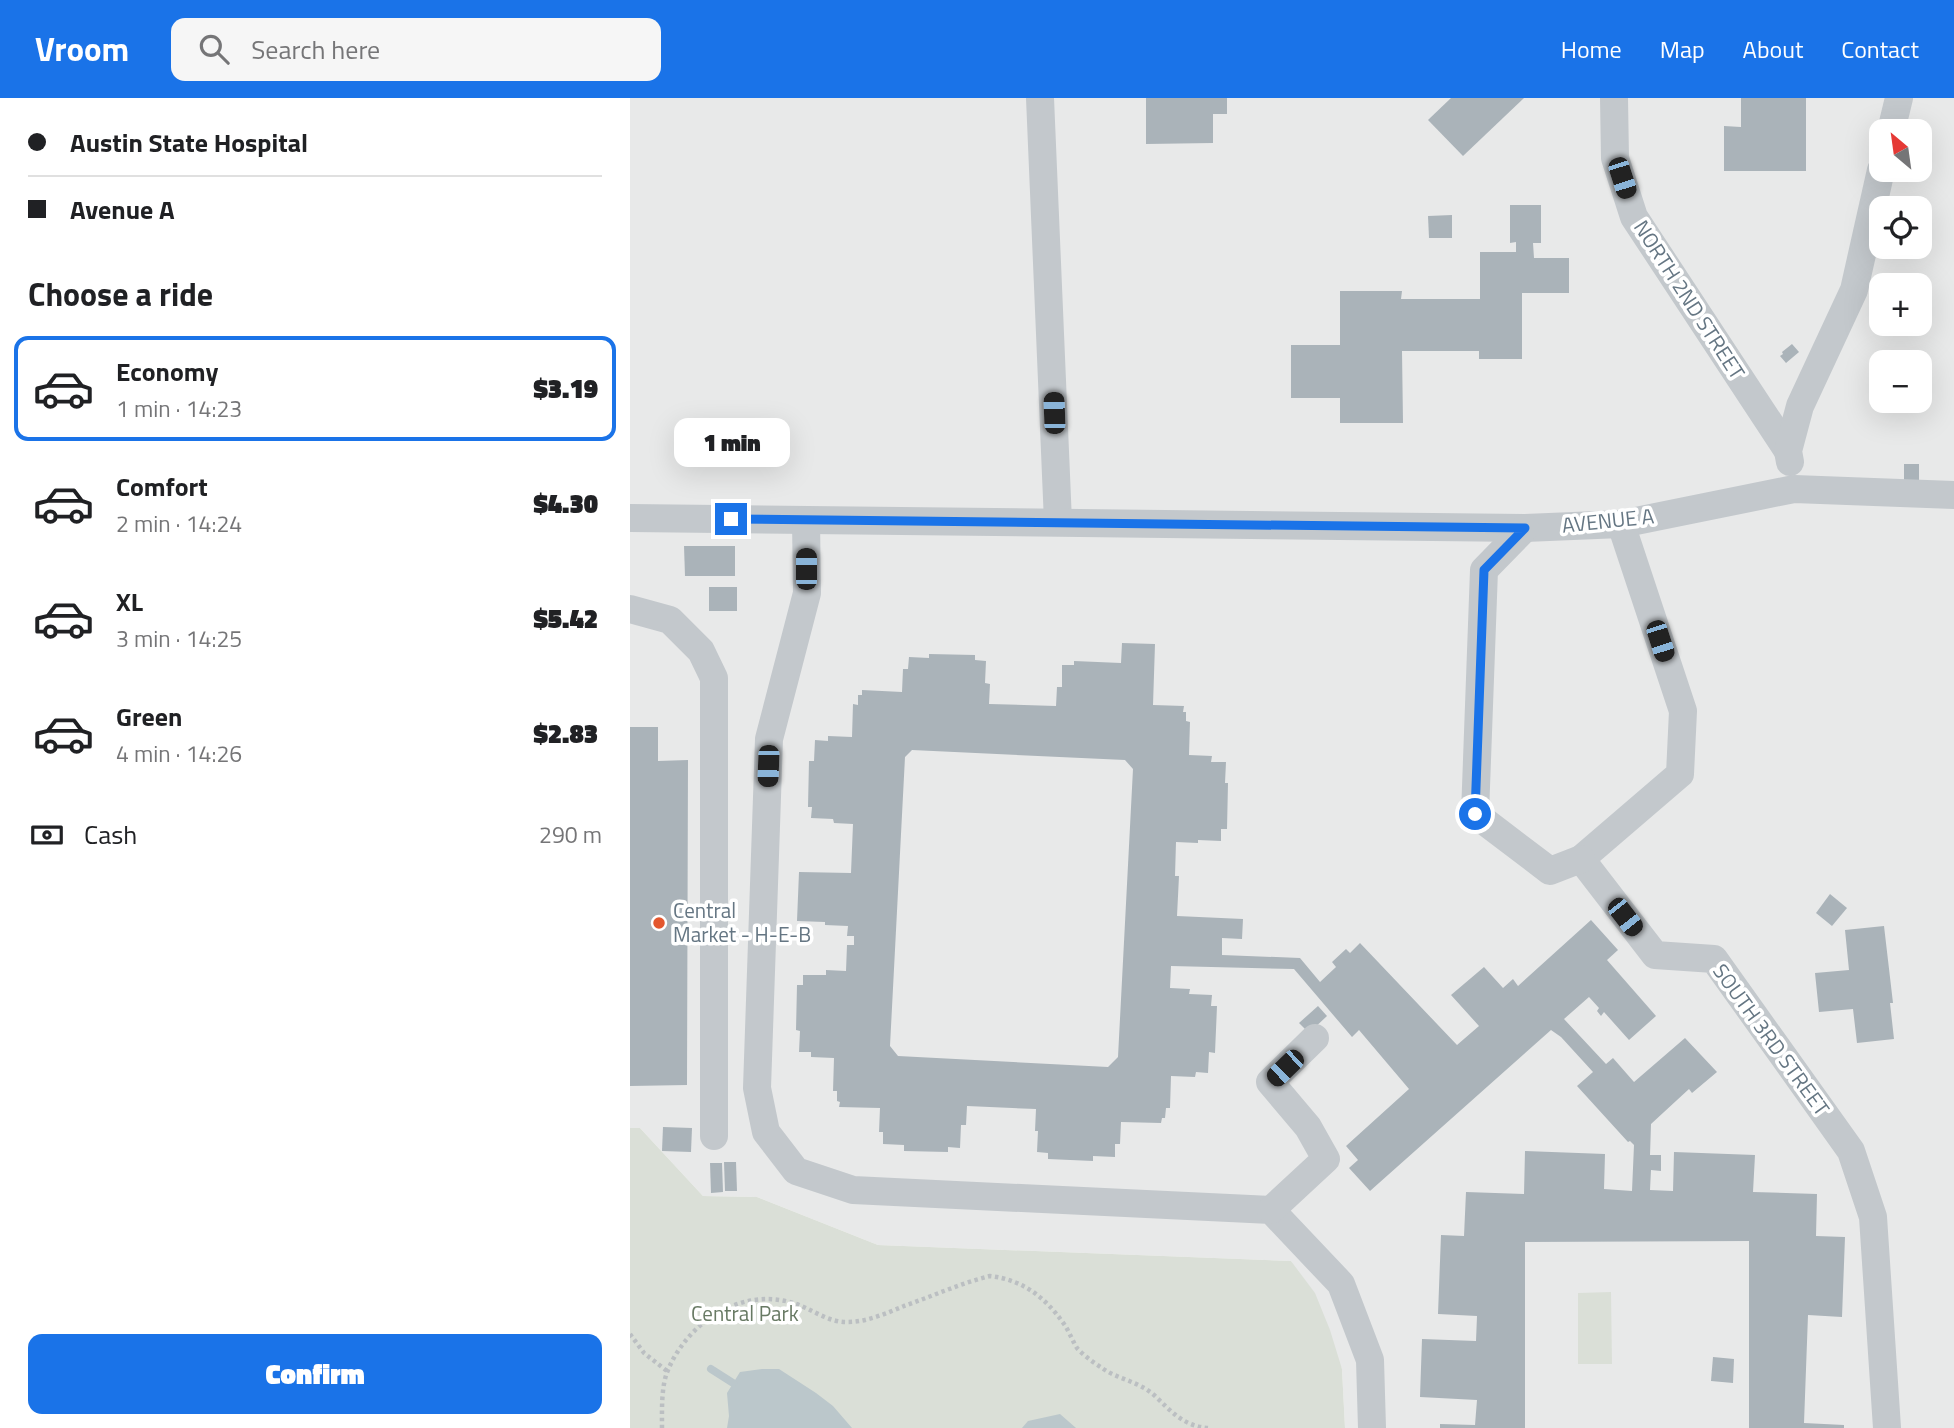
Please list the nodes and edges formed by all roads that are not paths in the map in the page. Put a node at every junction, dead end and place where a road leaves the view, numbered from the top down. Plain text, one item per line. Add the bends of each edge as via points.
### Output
1 (1040, 98) edge
2 (1614, 98) edge
3 (1899, 98) edge
4 (1894, 119) edge
5 (1878, 182) edge
6 (1788, 451) junction
7 (1794, 489) junction
8 (1954, 495) edge
9 (630, 518) edge
10 (806, 520) junction
11 (1058, 522) junction
12 (1621, 524) junction
13 (1525, 528) junction
14 (630, 609) edge
15 (1581, 859) junction
16 (1315, 1038) dead end
17 (714, 1136) dead end
18 (1271, 1210) junction
19 (1373, 1428) edge
20 (1887, 1428) edge

1 - 11 lane
2 - 6 lane, NORTH 2ND STREET via 1615,158 1634,217
3 - 4 lane
5 - 6 lane via 1854,290 1800,406
6 - 7 lane
7 - 8 lane, AVENUE A
7 - 12 lane, AVENUE A
9 - 10 lane, AVENUE A
10 - 11 lane, AVENUE A
10 - 18 lane via 807,593 769,739 757,1088 766,1132 796,1171 853,1190
11 - 13 lane, AVENUE A
12 - 13 lane, AVENUE A
12 - 15 lane via 1684,711 1681,774
13 - 15 lane via 1484,570 1475,814 1550,870
14 - 17 lane via 670,620 701,651 714,678
15 - 20 lane, SOUTH 3RD STREET via 1655,955 1714,959 1852,1151 1873,1217
16 - 18 lane via 1270,1082 1308,1127 1326,1159
18 - 19 lane via 1341,1284 1370,1360

